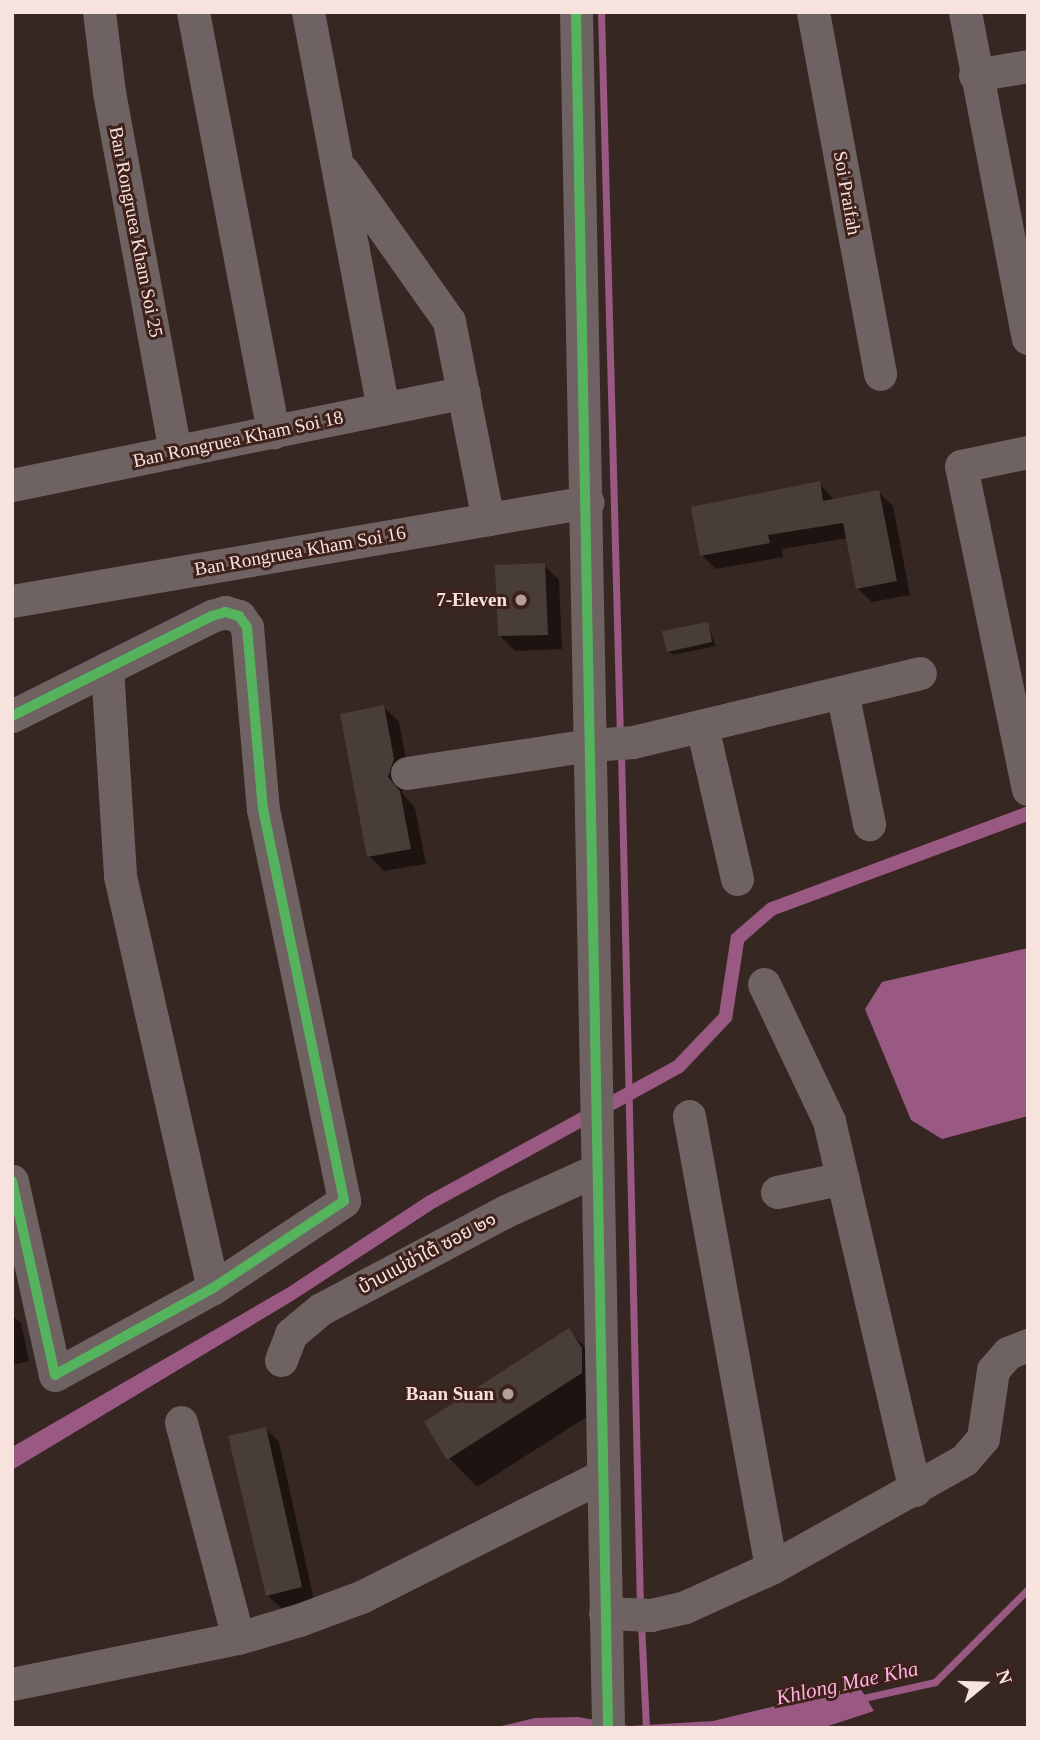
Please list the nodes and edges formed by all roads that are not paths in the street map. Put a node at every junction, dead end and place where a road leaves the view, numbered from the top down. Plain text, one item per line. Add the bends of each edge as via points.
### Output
1 (99, 12) edge
2 (192, 12) edge
3 (308, 12) edge
4 (576, 12) edge
5 (813, 12) edge
6 (965, 12) edge
7 (1028, 66) edge
8 (975, 75) junction
9 (335, 161) junction
10 (1016, 215) edge
11 (1028, 338) edge
12 (880, 374) dead end
13 (464, 392) junction
14 (383, 409) junction
15 (273, 432) junction
16 (175, 452) junction
17 (1028, 453) edge
18 (12, 485) edge
19 (588, 502) junction
20 (488, 519) junction
21 (12, 601) edge
22 (107, 668) junction
23 (920, 673) dead end
24 (842, 692) junction
25 (1020, 707) edge
26 (12, 716) edge
27 (702, 726) junction
28 (590, 745) junction
29 (407, 774) dead end
30 (1028, 789) edge
31 (869, 824) dead end
32 (737, 879) dead end
33 (765, 984) dead end
34 (689, 1116) dead end
35 (594, 1155) junction
36 (843, 1178) junction
37 (12, 1181) edge
38 (777, 1192) dead end
39 (213, 1288) junction
40 (1028, 1345) edge
41 (281, 1360) dead end
42 (181, 1422) dead end
43 (602, 1476) junction
44 (915, 1490) junction
45 (771, 1568) junction
46 (628, 1614) junction
47 (238, 1638) junction
48 (12, 1684) edge
49 (607, 1718) edge

1 - 16 street, Ban Rongruea Kham Soi 25 via 109,92
2 - 15 street
3 - 9 street
4 - 19 street
5 - 12 street, Soi Praifah
6 - 8 street
7 - 8 street
8 - 10 street
9 - 13 street via 449,321
9 - 14 street
10 - 11 street
13 - 14 street, Ban Rongruea Kham Soi 18
13 - 20 street
14 - 15 street, Ban Rongruea Kham Soi 18
15 - 16 street, Ban Rongruea Kham Soi 18
16 - 18 street, Ban Rongruea Kham Soi 18
17 - 25 street via 961,467
19 - 20 street, Ban Rongruea Kham Soi 16
19 - 28 street
20 - 21 street, Ban Rongruea Kham Soi 16
22 - 26 street
22 - 39 street via 120,876
22 - 39 street via 225,612 239,616 247,627 262,809 344,1201
23 - 24 street
24 - 27 street
24 - 31 street
25 - 30 street
27 - 28 street via 634,742
27 - 32 street
28 - 29 street
28 - 35 street
33 - 36 street via 823,1100
34 - 45 street
35 - 41 street, บ้านแม่ข่าใต้ ซอย ๒๑ via 321,1309 291,1334
35 - 43 street
36 - 38 street
36 - 44 street
37 - 39 street via 55,1375
40 - 44 street via 1008,1353 993,1370 983,1438 976,1451
42 - 47 street
43 - 46 street
43 - 47 street via 361,1597
44 - 45 street
45 - 46 street via 685,1607
46 - 49 street
47 - 48 street

